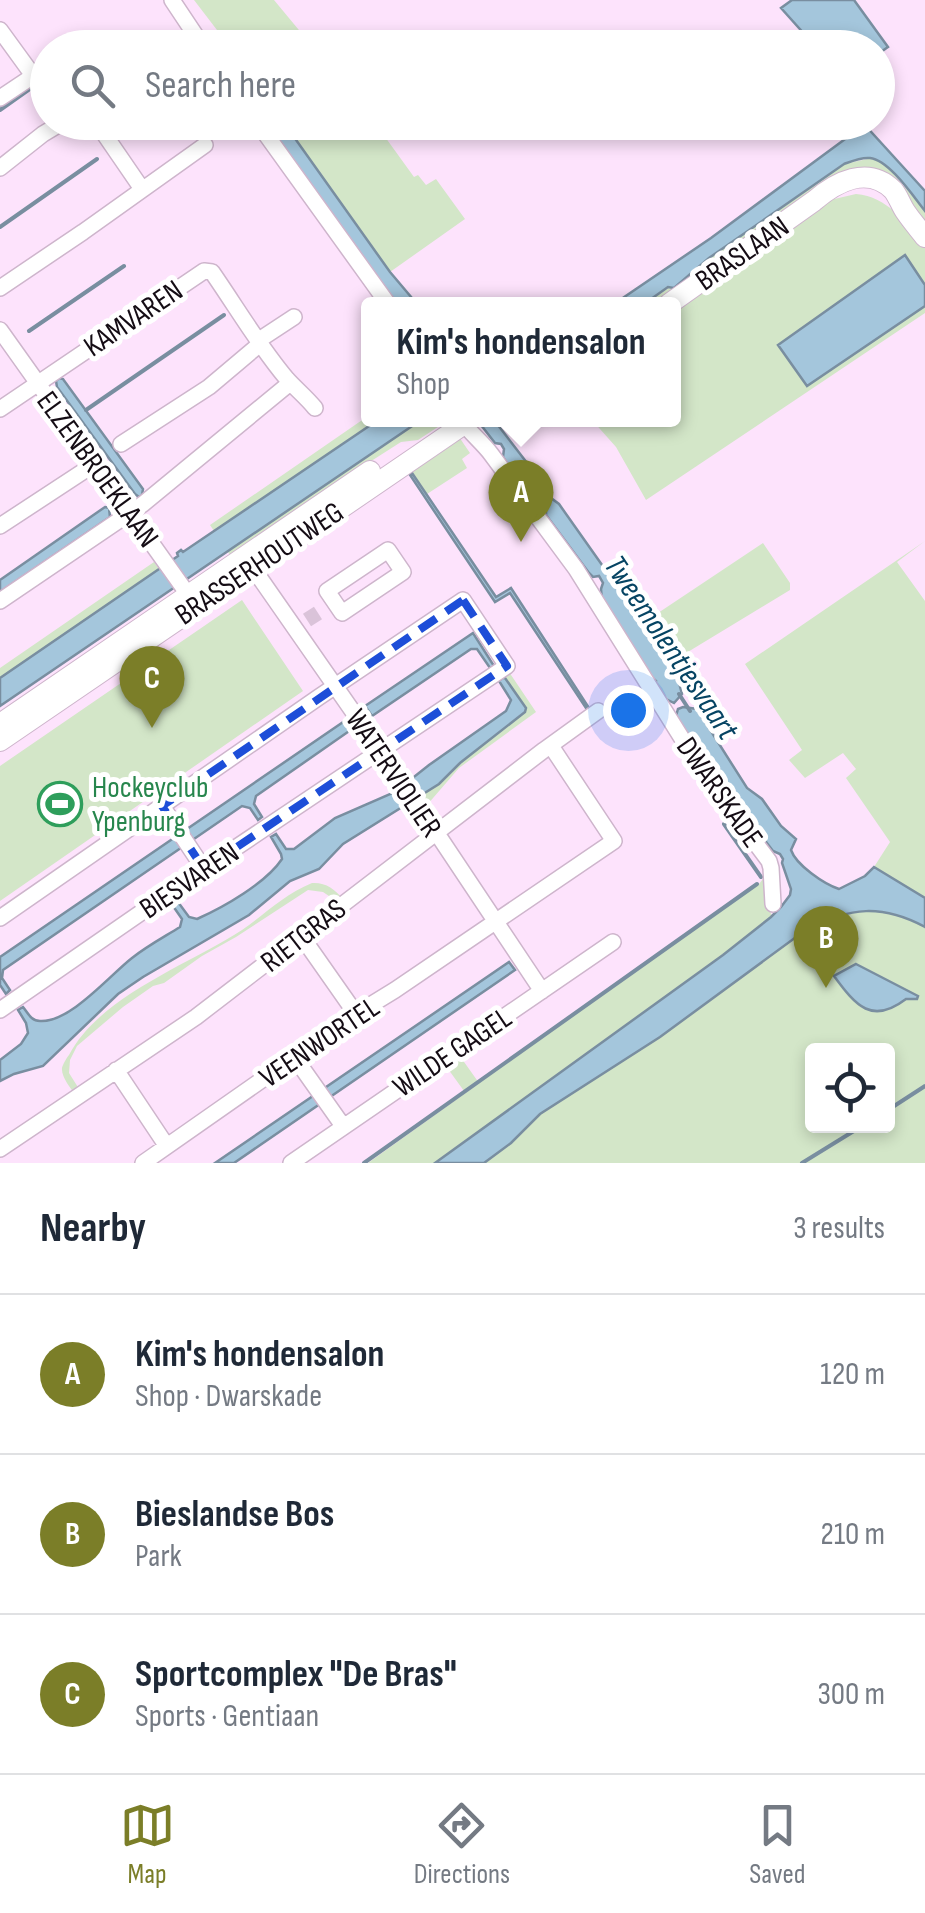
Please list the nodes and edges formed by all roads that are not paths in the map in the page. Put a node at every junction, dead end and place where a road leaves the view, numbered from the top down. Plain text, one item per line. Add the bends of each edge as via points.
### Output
1 (172, 0) edge
2 (0, 30) edge
3 (192, 30) edge
4 (30, 71) edge
5 (30, 76) edge
6 (0, 98) edge
7 (35, 140) edge
8 (108, 140) edge
9 (271, 140) edge
10 (205, 145) dead end
11 (0, 168) edge
12 (142, 189) junction
13 (925, 237) edge
14 (0, 288) edge
15 (383, 297) edge
16 (679, 297) edge
17 (294, 318) dead end
18 (0, 330) edge
19 (260, 342) junction
20 (290, 383) junction
21 (37, 384) junction
22 (315, 408) dead end
23 (0, 409) edge
24 (461, 427) edge
25 (470, 427) edge
26 (122, 444) dead end
27 (96, 463) junction
28 (130, 514) junction
29 (0, 526) edge
30 (248, 562) junction
31 (189, 596) junction
32 (0, 601) edge
33 (334, 602) junction
34 (307, 620) junction
35 (335, 686) junction
36 (598, 711) dead end
37 (0, 724) edge
38 (0, 741) edge
39 (551, 746) junction
40 (380, 752) junction
41 (162, 806) junction
42 (436, 833) junction
43 (204, 869) junction
44 (773, 904) dead end
45 (0, 918) edge
46 (495, 921) junction
47 (302, 938) junction
48 (613, 942) dead end
49 (542, 991) junction
50 (0, 1010) edge
51 (356, 1014) junction
52 (295, 1058) junction
53 (116, 1070) junction
54 (343, 1126) junction
55 (166, 1146) junction
56 (0, 1148) edge
57 (143, 1163) edge
58 (291, 1163) edge

1 - 3 street
2 - 4 street
5 - 6 street
7 - 11 street
8 - 12 street
9 - 15 street
10 - 12 street
12 - 14 street
13 - 16 main road, BRASLAAN via 904,209 878,194 846,191 814,202
17 - 19 street
18 - 21 street, ELZENBROEKLAAN
19 - 20 street, KAMVAREN
19 - 21 street, KAMVAREN via 212,272 204,271
19 - 26 street via 208,387
20 - 22 street, KAMVAREN
20 - 28 street
21 - 23 street
21 - 27 street, ELZENBROEKLAAN
24 - 30 main road, BRASSERHOUTWEG
25 - 44 street, DWARSKADE via 576,569 706,777 768,861
27 - 28 street, ELZENBROEKLAAN
27 - 29 street
28 - 31 street, ELZENBROEKLAAN
28 - 32 street
30 - 31 main road, BRASSERHOUTWEG
30 - 34 street, WATERVIOLIER
31 - 37 main road, BRASSERHOUTWEG
31 - 38 main road, BRASSERHOUTWEG
33 - 33 street via 327,591 388,550 402,572 342,613
33 - 34 street
34 - 35 street, WATERVIOLIER
35 - 40 street, WATERVIOLIER
35 - 40 street, BIESVAREN via 463,600 507,666
35 - 41 street
36 - 39 street, RIETGRAS
39 - 42 street, RIETGRAS
39 - 46 street, VEENWORTEL via 614,840
40 - 42 street, WATERVIOLIER
40 - 43 street, BIESVAREN
41 - 43 street
41 - 45 street
42 - 46 street, WATERVIOLIER
42 - 47 street, RIETGRAS
43 - 50 street, BIESVAREN
46 - 49 street, WATERVIOLIER
46 - 51 street, VEENWORTEL
47 - 51 street
47 - 53 street, RIETGRAS
48 - 49 street, WILDE GAGEL
49 - 54 street, WILDE GAGEL
51 - 52 street, VEENWORTEL
52 - 54 street
52 - 55 street, VEENWORTEL
53 - 55 street
53 - 56 street, RIETGRAS
54 - 58 street, WILDE GAGEL
55 - 57 street, VEENWORTEL

